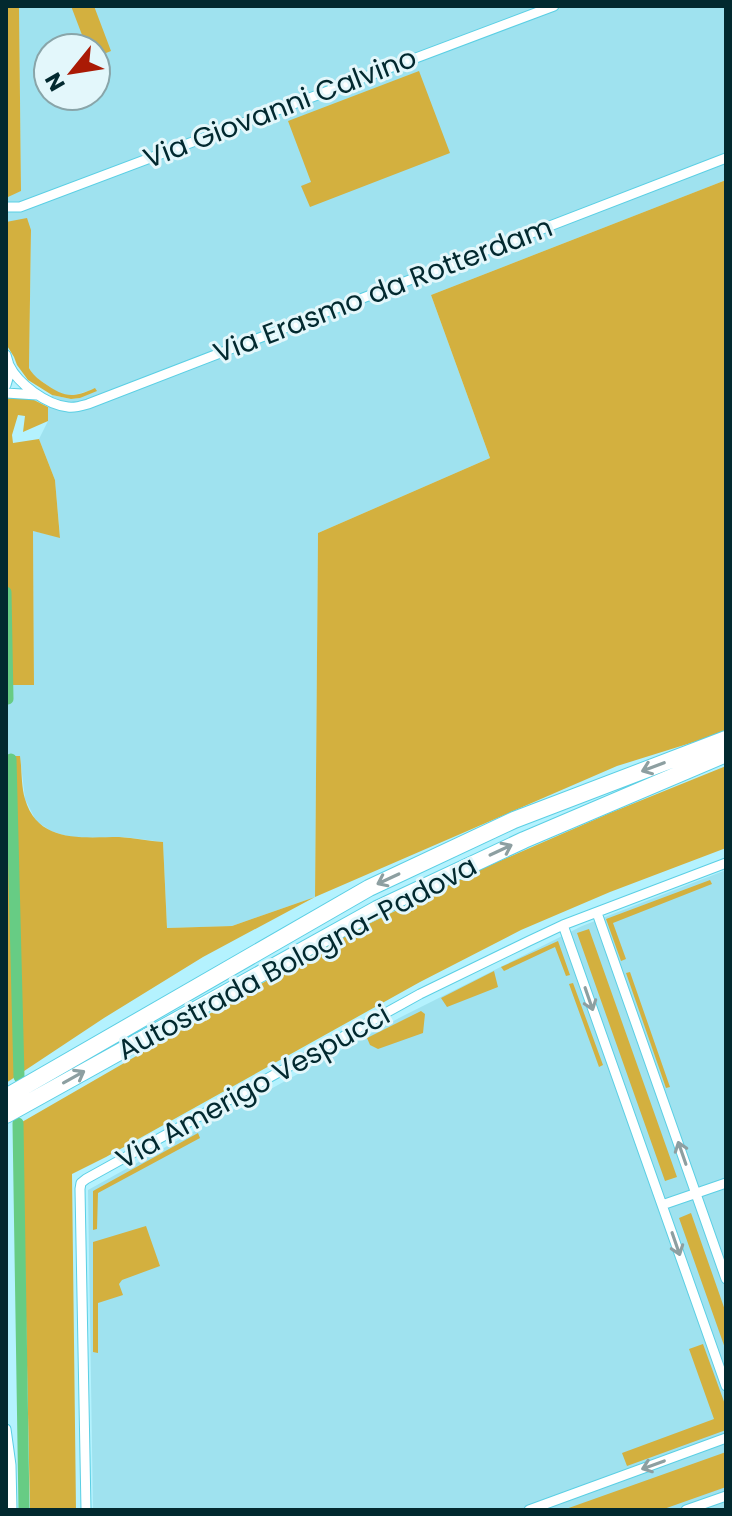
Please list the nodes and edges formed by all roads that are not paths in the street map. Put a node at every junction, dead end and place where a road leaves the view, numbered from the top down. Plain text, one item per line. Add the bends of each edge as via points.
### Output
1 (554, 6) edge
2 (726, 158) edge
3 (6, 207) edge
4 (8, 360) edge
5 (6, 385) edge
6 (6, 393) edge
7 (40, 396) junction
8 (726, 739) edge
9 (726, 754) edge
10 (726, 863) edge
11 (597, 913) junction
12 (563, 925) junction
13 (6, 1097) edge
14 (6, 1115) edge
15 (726, 1183) edge
16 (696, 1194) junction
17 (662, 1205) junction
18 (726, 1279) edge
19 (726, 1386) edge
20 (6, 1429) edge
21 (726, 1438) edge
22 (726, 1496) edge
23 (12, 1510) edge
24 (86, 1510) edge
25 (529, 1510) edge
26 (686, 1510) edge

1 - 3 street, Via Giovanni Calvino via 20,207
2 - 7 street, Via Erasmo da Rotterdam via 88,404 65,407
4 - 5 street
4 - 7 street, Via Erasmo da Rotterdam via 13,373
6 - 7 street, Via Erasmo da Rotterdam
8 -> 13 highway, Autostrada Bologna-Padova via 514,820 369,888
14 -> 9 highway, Autostrada Bologna-Padova via 377,909
10 - 11 street, Via Amerigo Vespucci
11 - 12 street, Via Amerigo Vespucci
16 -> 11 street
12 -> 17 street
12 - 24 street, Via Amerigo Vespucci via 420,994 81,1183
15 - 16 street
16 - 17 street
16 - 18 street
17 -> 19 street
20 - 23 street
21 -> 25 street
22 - 26 street

